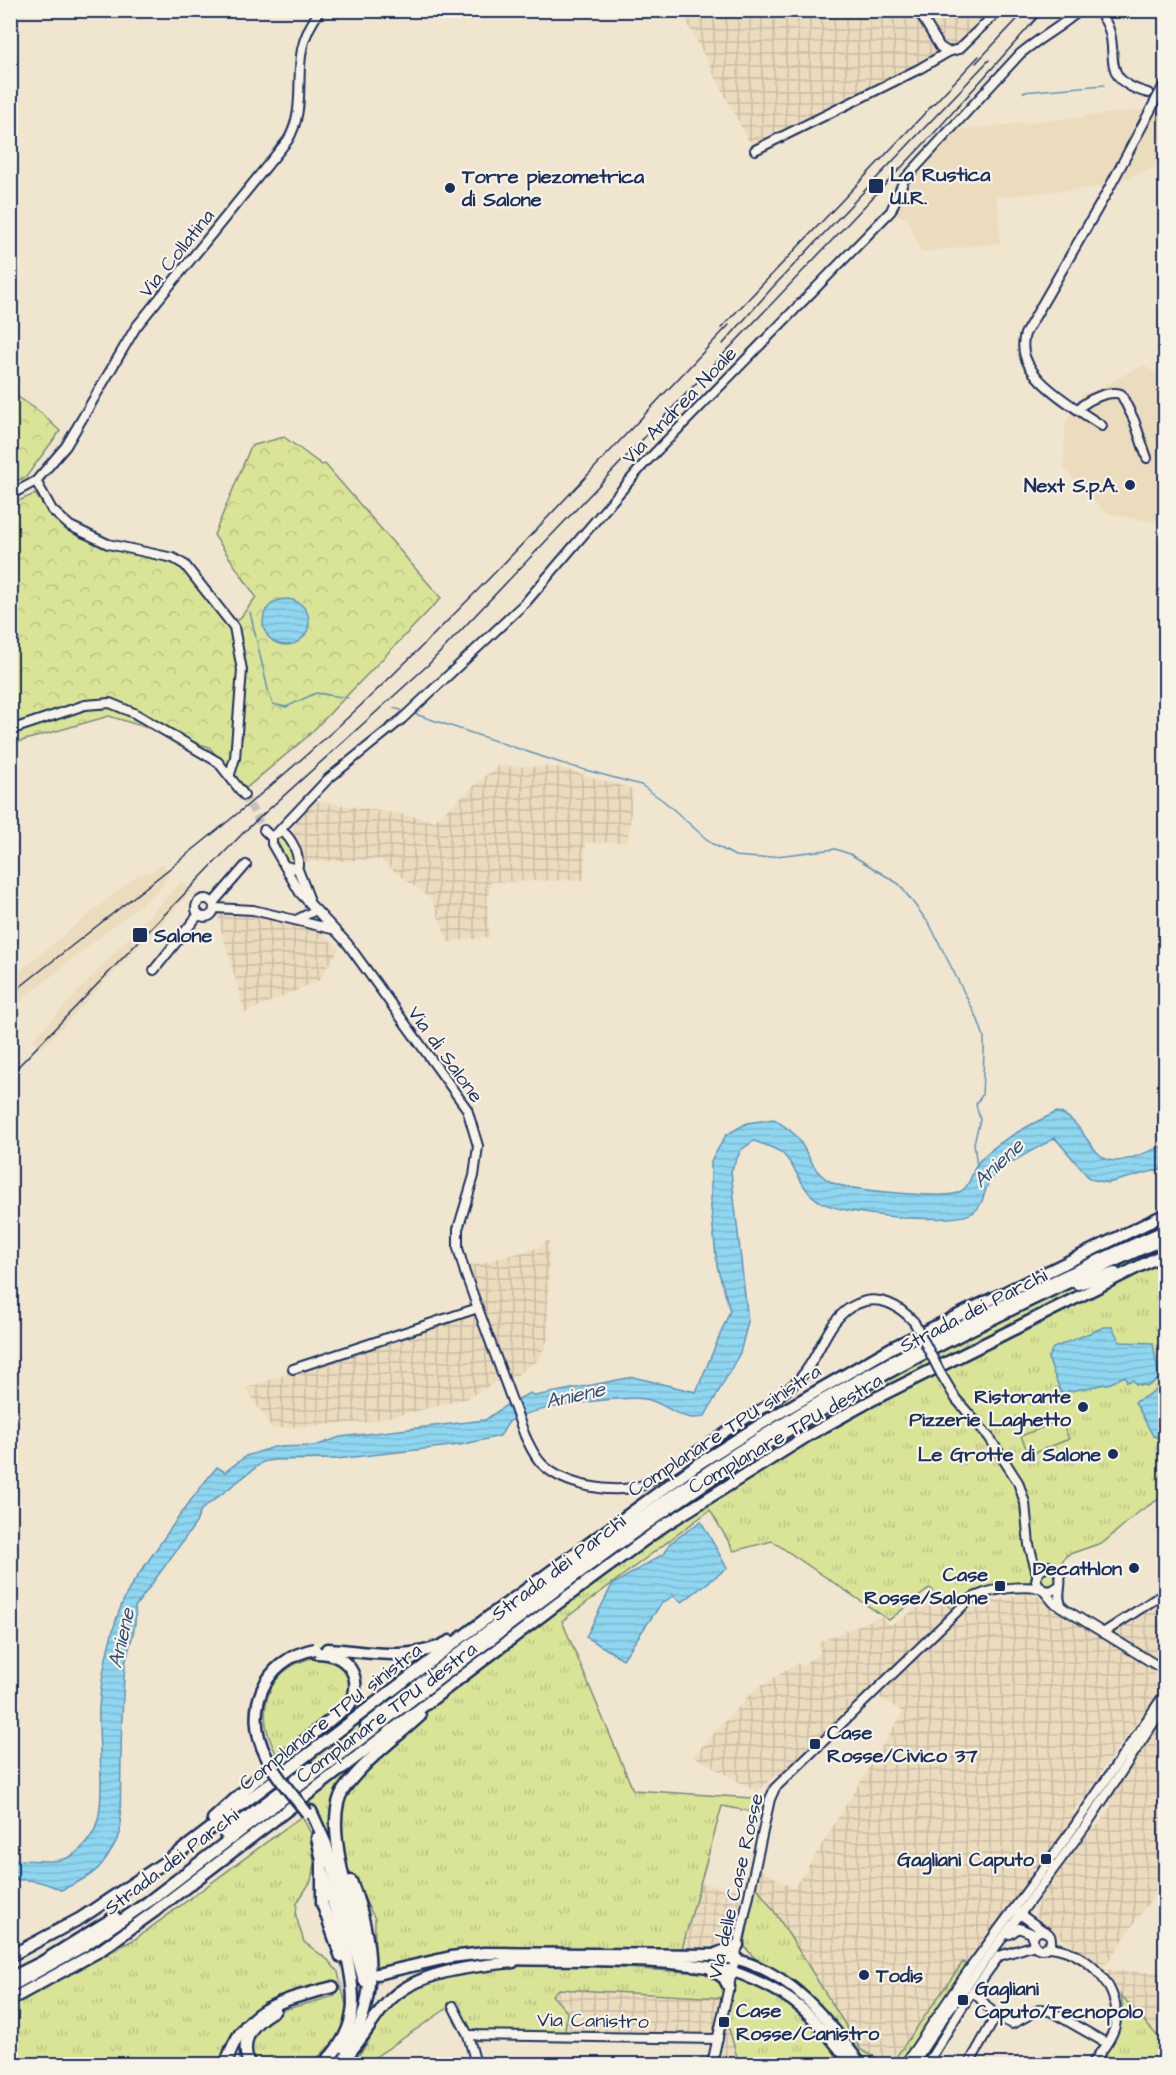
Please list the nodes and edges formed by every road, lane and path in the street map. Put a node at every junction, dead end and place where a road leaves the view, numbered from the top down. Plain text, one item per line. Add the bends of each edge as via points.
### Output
1 (320, 10) edge
2 (918, 10) edge
3 (999, 10) edge
4 (1080, 10) edge
5 (1097, 10) edge
6 (948, 52) junction
7 (1166, 81) edge
8 (1148, 93) dead end
9 (755, 150) dead end
10 (1078, 409) junction
11 (1101, 426) dead end
12 (1147, 458) dead end
13 (36, 481) junction
14 (10, 495) edge
15 (10, 730) edge
16 (230, 774) junction
17 (244, 795) tunnel mouth
18 (291, 816) junction
19 (264, 830) tunnel mouth
20 (275, 835) junction
21 (289, 836) junction
22 (246, 865) dead end
23 (284, 865) junction
24 (297, 867) junction
25 (214, 905) junction
26 (314, 908) junction
27 (199, 914) junction
28 (296, 920) junction
29 (336, 930) junction
30 (154, 970) dead end
31 (1166, 1214) edge
32 (1166, 1230) edge
33 (1166, 1238) edge
34 (1165, 1254) edge
35 (478, 1308) junction
36 (994, 1317) junction
37 (293, 1369) dead end
38 (828, 1407) junction
39 (665, 1525) junction
40 (1031, 1551) junction
41 (1051, 1566) junction
42 (1036, 1577) junction
43 (1023, 1586) junction
44 (1059, 1586) junction
45 (1042, 1589) junction
46 (1166, 1592) edge
47 (1062, 1607) junction
48 (490, 1615) junction
49 (1103, 1633) junction
50 (315, 1651) junction
51 (472, 1669) junction
52 (1166, 1671) edge
53 (1166, 1692) edge
54 (1166, 1704) edge
55 (309, 1812) junction
56 (140, 1879) junction
57 (1030, 1902) junction
58 (1018, 1912) junction
59 (1035, 1923) junction
60 (1046, 1933) junction
61 (1033, 1938) junction
62 (738, 1945) junction
63 (996, 1947) junction
64 (1046, 1947) junction
65 (712, 1955) junction
66 (1074, 1955) junction
67 (10, 1956) edge
68 (735, 1959) junction
69 (537, 1960) junction
70 (750, 1963) junction
71 (705, 1966) junction
72 (732, 1971) junction
73 (10, 1978) edge
74 (758, 1980) junction
75 (10, 1987) edge
76 (729, 1987) junction
77 (973, 1991) junction
78 (368, 1995) junction
79 (10, 2000) edge
80 (453, 2006) dead end
81 (996, 2016) junction
82 (242, 2030) junction
83 (468, 2035) junction
84 (718, 2039) junction
85 (1106, 2043) junction
86 (336, 2050) junction
87 (226, 2064) edge
88 (234, 2064) edge
89 (249, 2064) edge
90 (315, 2064) edge
91 (323, 2064) edge
92 (338, 2064) edge
93 (476, 2064) edge
94 (712, 2064) edge
95 (851, 2064) edge
96 (861, 2064) edge
97 (905, 2064) edge
98 (914, 2064) edge
99 (927, 2064) edge
100 (969, 2064) edge
101 (1092, 2064) edge

1 - 13 street, Via Collatina via 302,47 299,114 288,140 136,327 78,430
2 - 6 street via 940,47
3 - 6 street via 967,44
4 - 18 street, Via Andrea Noale via 1020,54 904,180 891,211 643,465 526,602 402,719 328,779
5 - 8 street via 1112,35 1117,77 1126,86
6 - 9 street
7 - 10 street via 1022,344 1036,376
10 - 11 street
10 - 12 street via 1113,392 1121,394
13 - 14 street, Via Collatina
13 - 16 street via 52,510 70,526 108,544 183,563 234,627 242,658 242,680
15 - 16 street via 86,705 110,703 209,756
16 - 17 street
18 - 20 street, Via Andrea Noale
18 - 21 street
19 - 20 street, Via di Salone
20 - 21 street, Via di Salone via 284,832
20 - 23 street, Via di Salone via 272,844
21 - 24 street, Via di Salone via 299,858
22 - 25 street
23 - 24 street via 290,869
23 - 26 street, Via di Salone
24 - 26 street, Via di Salone
25 - 27 street via 207,917
25 - 27 street via 208,899 200,901 196,909
25 - 28 street
26 - 28 street
26 - 28 street via 308,920
26 - 29 street, Via di Salone
27 - 30 street
28 - 29 street
29 - 35 street, Via di Salone via 454,1088 472,1119 478,1150 457,1235 461,1260
31 - 48 highway, Complanare TPU sinistra via 893,1347 774,1416 621,1517
32 - 73 highway, Strada dei Parchi via 898,1357 728,1459 556,1580 145,1895 80,1940
33 - 36 highway, Strada dei Parchi
34 - 36 highway
34 - 39 highway, Complanare TPU destra via 874,1399
35 - 37 street
35 - 40 street, Via di Salone, bridge via 525,1436 541,1464 560,1476 609,1489 635,1488 657,1478 787,1389 810,1366 833,1325 851,1307 873,1300 887,1302 914,1322 956,1399 989,1437 1018,1482
36 - 38 highway, Strada dei Parchi
38 - 39 highway
38 - 75 highway, Strada dei Parchi via 638,1530 148,1902 84,1946
39 - 51 highway, Complanare TPU destra
40 - 41 street
40 - 42 street
41 - 42 street via 1043,1568
41 - 44 street via 1060,1574
42 - 43 street, Via delle Case Rosse
42 - 45 street
43 - 45 street, Via delle Case Rosse
43 - 62 street, Via delle Case Rosse via 984,1593 969,1600 775,1788
44 - 45 street via 1051,1591
44 - 47 street
45 - 47 street
46 - 49 street
47 - 49 street
48 - 50 highway via 445,1644 423,1652
48 - 56 highway, Complanare TPU sinistra via 267,1788
49 - 52 street
50 - 55 highway, bridge via 291,1657 273,1670 259,1695 256,1717 265,1755
50 - 56 highway via 349,1665 356,1682 350,1704
51 - 78 highway via 362,1769 343,1790 335,1813 339,1852 368,1962
51 - 79 highway, Complanare TPU destra via 101,1950
53 - 58 street
54 - 57 street
55 - 78 highway via 326,1844
55 - 86 highway via 319,1844 322,1903 349,1976 352,2011 349,2027
56 - 67 highway, Complanare TPU sinistra via 81,1918
57 - 58 street
57 - 59 street
58 - 59 street
58 - 61 street
58 - 63 street
58 - 97 street via 968,1971
59 - 60 street
60 - 61 street via 1039,1931
60 - 64 street via 1050,1943
60 - 66 street
61 - 63 street via 1024,1929 1014,1930
61 - 64 street
61 - 77 street via 999,1956
62 - 65 highway
62 - 68 street, Via delle Case Rosse
62 - 70 main road
63 - 98 street
64 - 66 street
65 - 68 highway
65 - 69 highway via 484,1953 451,1957 378,1977 454,1962
66 - 85 street via 1096,1971 1112,1992 1116,2021
68 - 70 main road
68 - 72 street, Via delle Case Rosse
69 - 71 highway
69 - 92 highway via 462,1970 408,1986 388,2002 360,2042
70 - 96 main road via 803,1994
71 - 72 highway
71 - 76 highway via 721,1975
72 - 74 main road
72 - 76 street, Via delle Case Rosse
74 - 76 main road via 740,1980
74 - 95 main road via 799,2004
76 - 84 street, Via delle Case Rosse
77 - 81 street
77 - 99 street
78 - 92 highway via 358,2031
80 - 83 street
81 - 85 street via 1012,2024 1035,2010 1046,2010
81 - 100 street
82 - 87 highway
82 - 88 highway
82 - 89 highway via 259,2012 276,2002 334,1989 278,2008 258,2022 245,2044
83 - 84 street, Via Canistro
83 - 93 street
84 - 94 street, Via delle Case Rosse
85 - 101 street
86 - 90 highway
86 - 91 highway

